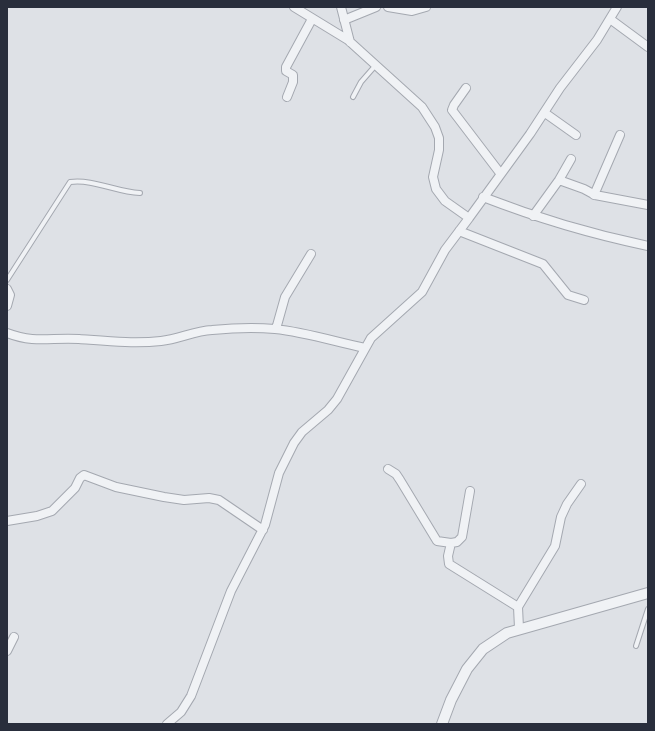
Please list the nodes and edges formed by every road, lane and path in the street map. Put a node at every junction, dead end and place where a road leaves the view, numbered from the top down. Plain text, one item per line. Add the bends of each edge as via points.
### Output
1 (294, 7) edge
2 (341, 7) edge
3 (376, 7) edge
4 (388, 7) edge
5 (617, 7) edge
6 (423, 8) edge
7 (312, 18) junction
8 (610, 19) junction
9 (344, 20) junction
10 (350, 42) junction
11 (648, 47) edge
12 (375, 66) junction
13 (466, 88) dead end
14 (288, 97) dead end
15 (353, 98) dead end
16 (545, 113) junction
17 (576, 135) dead end
18 (620, 135) dead end
19 (571, 159) dead end
20 (500, 173) junction
21 (559, 180) junction
22 (140, 193) dead end
23 (594, 195) junction
24 (483, 197) junction
25 (648, 205) edge
26 (533, 216) junction
27 (469, 218) junction
28 (459, 232) junction
29 (648, 246) edge
30 (311, 254) dead end
31 (7, 280) edge
32 (7, 289) edge
33 (584, 300) dead end
34 (7, 306) edge
35 (276, 329) junction
36 (7, 333) edge
37 (365, 348) junction
38 (388, 469) dead end
39 (581, 484) dead end
40 (470, 491) dead end
41 (7, 521) edge
42 (263, 530) junction
43 (451, 543) junction
44 (648, 594) edge
45 (518, 607) junction
46 (648, 609) edge
47 (519, 628) junction
48 (14, 637) dead end
49 (636, 646) dead end
50 (7, 651) edge
51 (167, 724) edge
52 (442, 724) edge

1 - 7 street
2 - 9 street
3 - 9 street
4 - 6 street via 412,11
5 - 8 street
7 - 10 street
7 - 14 street via 286,67 294,79
8 - 11 street via 626,28
8 - 16 street
9 - 10 street
10 - 12 street
12 - 15 lane via 363,78
12 - 27 street via 414,98 431,120 440,144 433,177 434,184 445,201
13 - 20 street via 452,110
16 - 17 street
16 - 20 street
18 - 23 street
19 - 21 street
20 - 24 street
21 - 23 street via 584,188
21 - 26 street
22 - 31 lane via 124,192 100,183 70,182
23 - 25 street
24 - 26 street
24 - 27 street
26 - 29 street via 586,232
27 - 28 street
28 - 33 street via 543,264 568,295
28 - 37 street via 438,262 422,292 375,333
30 - 35 street via 285,297
32 - 34 street via 10,295
35 - 36 street via 197,331 169,340 148,342 27,339
35 - 37 street
37 - 42 street via 337,399 294,443 279,473
38 - 43 street via 396,474 436,540
39 - 45 street via 560,517 555,546
40 - 43 street via 464,534 457,542
41 - 42 street via 52,511 84,475 116,487 164,497 219,500
42 - 51 street via 231,591 191,696 181,712
43 - 45 street via 449,564
44 - 47 street
45 - 47 street
46 - 49 lane
47 - 52 street via 490,644 467,669
48 - 50 street

